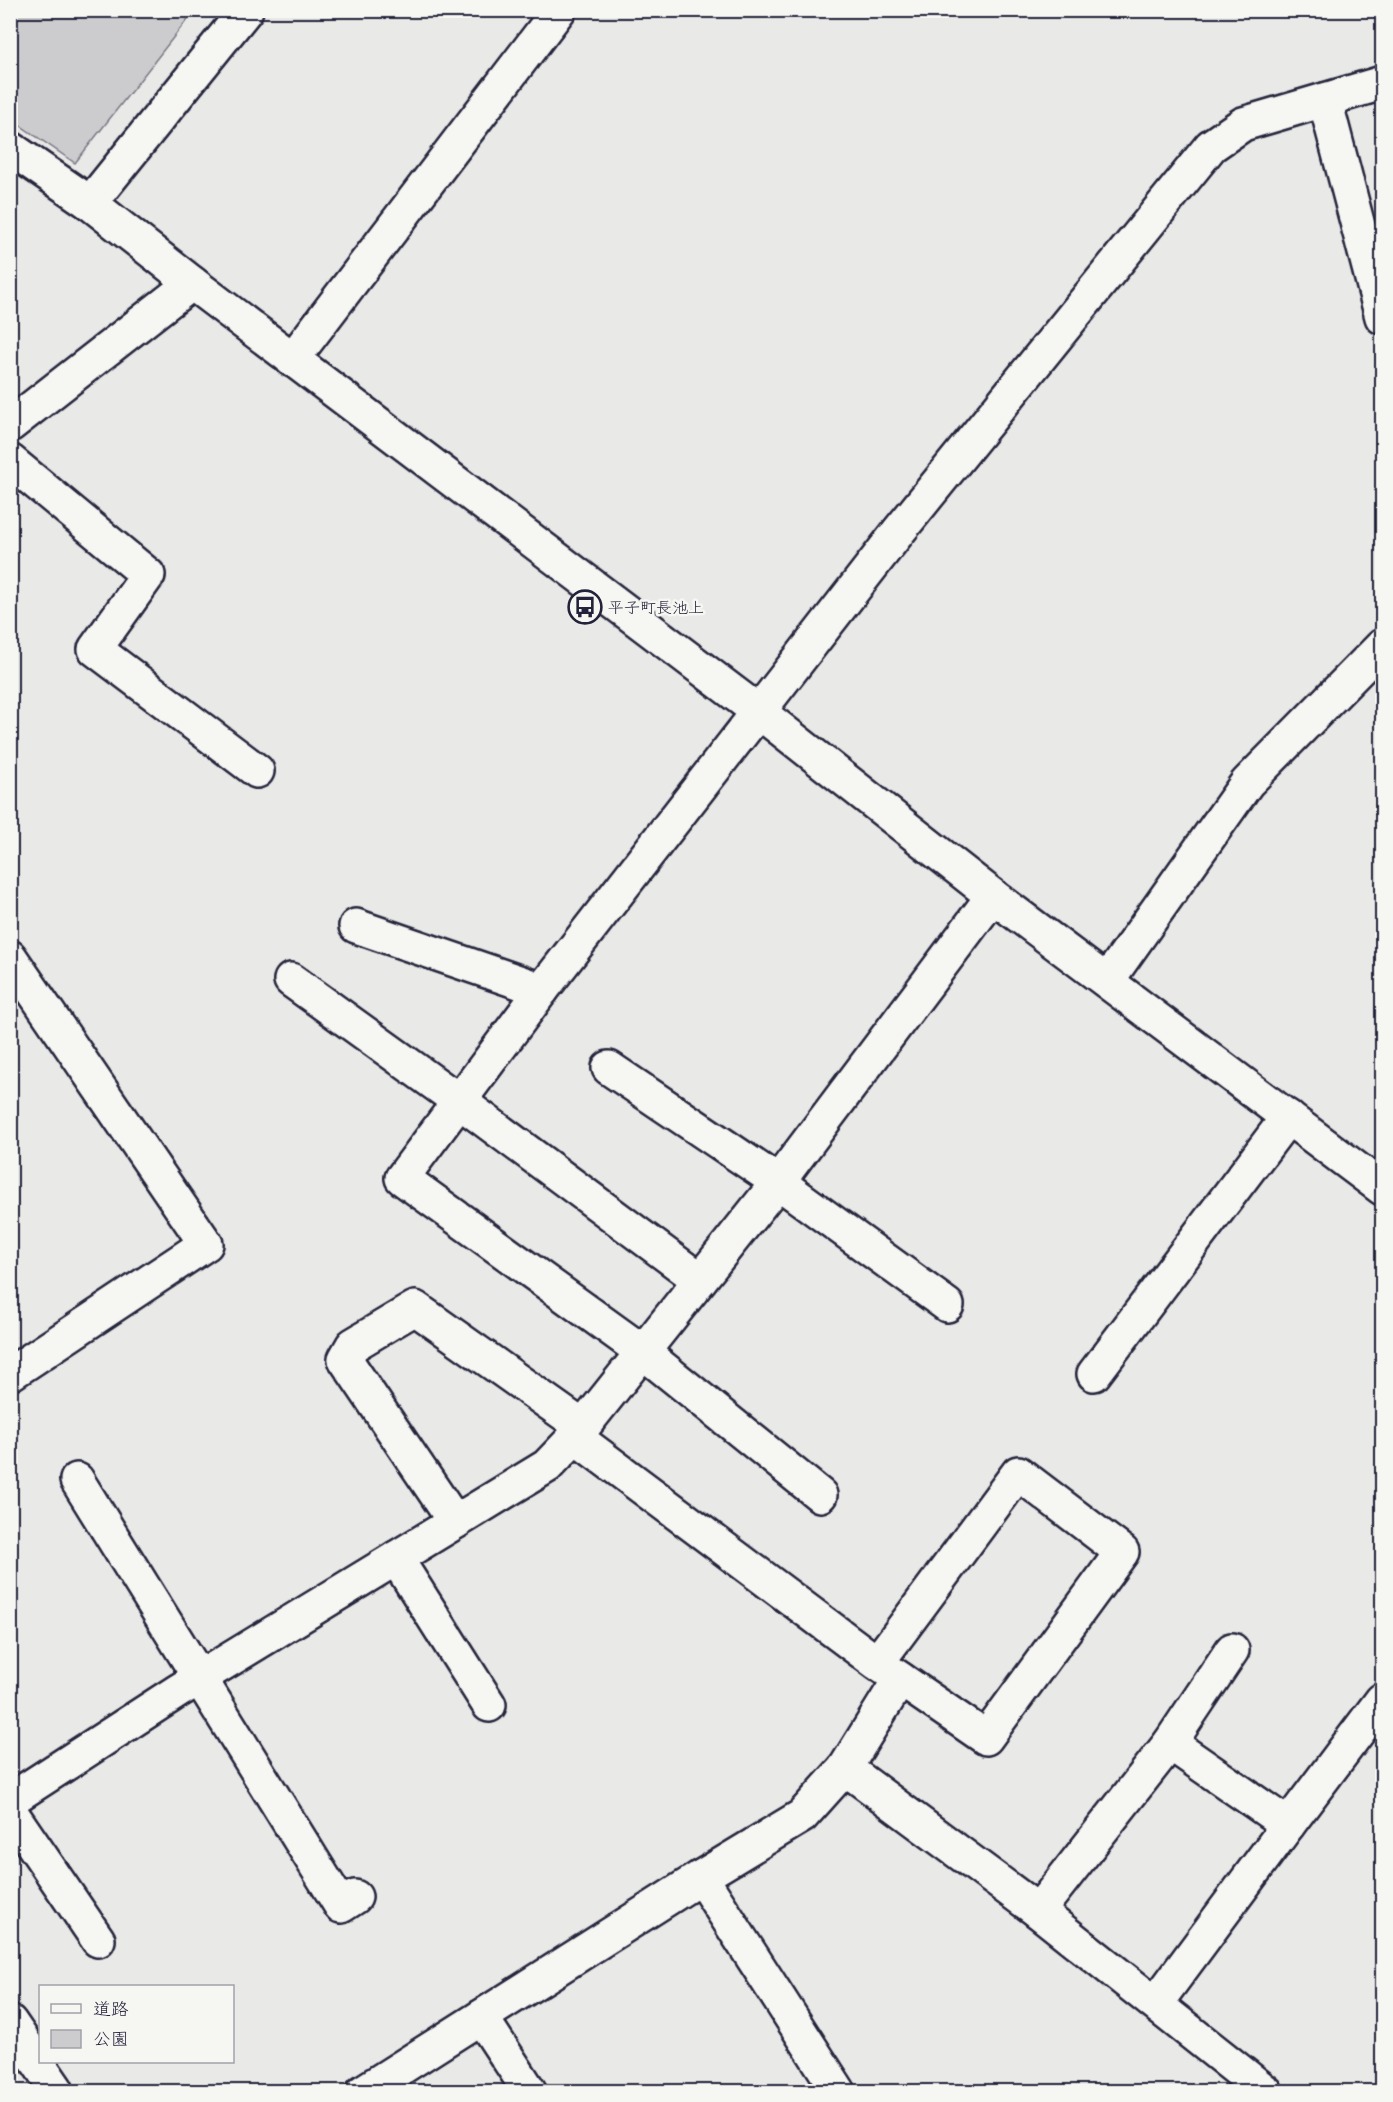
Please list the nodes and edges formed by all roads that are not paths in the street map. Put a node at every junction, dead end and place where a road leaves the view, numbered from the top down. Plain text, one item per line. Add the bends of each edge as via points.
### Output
1 (246, 10) edge
2 (559, 10) edge
3 (1383, 82) edge
4 (1325, 100) junction
5 (10, 148) edge
6 (90, 203) junction
7 (192, 283) junction
8 (1383, 317) edge
9 (292, 360) junction
10 (10, 425) edge
11 (10, 461) edge
12 (1383, 646) edge
13 (759, 712) junction
14 (257, 771) dead end
15 (993, 896) junction
16 (356, 926) dead end
17 (10, 957) edge
18 (291, 980) dead end
19 (1107, 981) junction
20 (542, 990) junction
21 (609, 1068) dead end
22 (459, 1101) junction
23 (1288, 1117) junction
24 (778, 1182) junction
25 (1383, 1188) edge
26 (700, 1280) junction
27 (947, 1305) dead end
28 (643, 1352) junction
29 (10, 1374) edge
30 (1094, 1374) dead end
31 (579, 1432) junction
32 (77, 1480) dead end
33 (820, 1495) dead end
34 (455, 1522) junction
35 (396, 1558) junction
36 (1233, 1650) dead end
37 (888, 1671) junction
38 (200, 1678) junction
39 (1383, 1700) edge
40 (489, 1705) dead end
41 (1170, 1743) junction
42 (845, 1768) junction
43 (10, 1800) edge
44 (10, 1811) edge
45 (1288, 1825) junction
46 (701, 1877) junction
47 (355, 1897) dead end
48 (1038, 1911) junction
49 (98, 1940) dead end
50 (1156, 2003) junction
51 (481, 2017) junction
52 (10, 2022) edge
53 (56, 2089) dead end
54 (363, 2091) edge
55 (530, 2091) edge
56 (839, 2091) edge
57 (1266, 2091) edge

1 - 6 street
2 - 9 street
3 - 4 street
4 - 8 street
4 - 13 street via 1243,124 1211,147 899,531
5 - 6 street
6 - 7 street
7 - 9 street
7 - 10 street
9 - 13 street
11 - 14 street via 148,575 95,649
12 - 19 street via 1246,783
13 - 15 street
13 - 20 street
15 - 19 street
15 - 24 street
16 - 20 street
17 - 29 street via 206,1244
18 - 22 street
19 - 23 street
20 - 22 street
21 - 24 street
22 - 26 street
22 - 28 street via 402,1178
23 - 25 street
23 - 30 street
24 - 26 street
24 - 27 street
26 - 28 street
28 - 31 street
28 - 33 street
31 - 34 street via 547,1466
31 - 34 street via 415,1308 353,1345 345,1359
31 - 37 street
32 - 38 street
34 - 35 street
35 - 38 street
35 - 40 street
36 - 41 street
37 - 37 street via 986,1738 1122,1552 1018,1473
37 - 42 street
38 - 43 street
38 - 47 street via 340,1906
39 - 45 street
41 - 45 street
41 - 48 street
42 - 46 street via 802,1816
42 - 48 street
44 - 49 street
45 - 50 street
46 - 51 street
46 - 56 street
48 - 50 street
50 - 57 street
51 - 54 street
51 - 55 street
52 - 53 street

